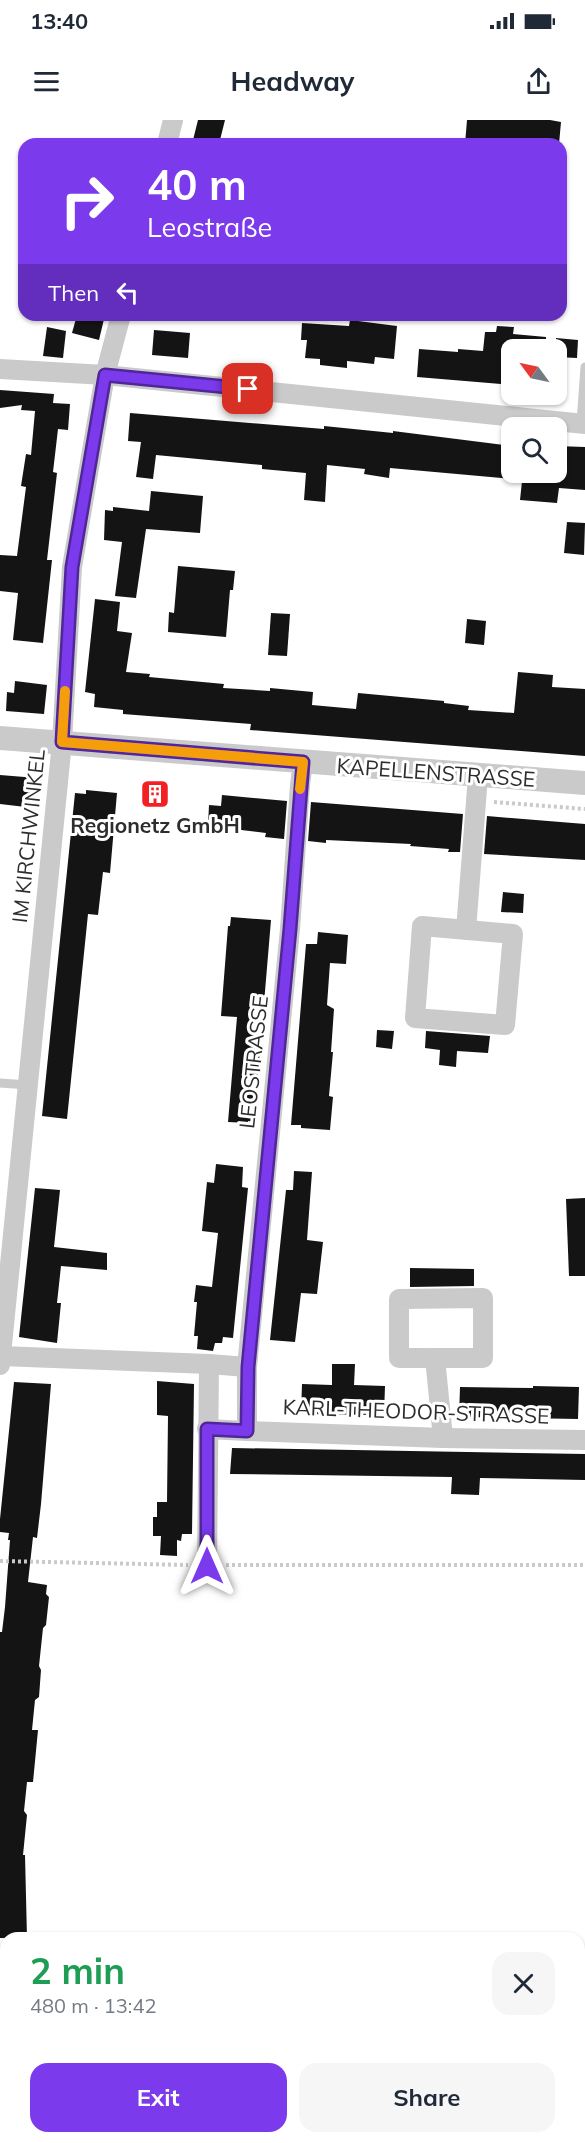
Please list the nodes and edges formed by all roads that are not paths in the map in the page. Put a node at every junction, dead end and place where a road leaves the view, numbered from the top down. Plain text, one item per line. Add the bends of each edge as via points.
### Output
1 (173, 120) edge
2 (168, 138) edge
3 (119, 321) edge
4 (585, 367) edge
5 (0, 369) edge
6 (105, 375) junction
7 (583, 424) edge
8 (0, 738) edge
9 (62, 742) junction
10 (303, 762) junction
11 (478, 776) junction
12 (585, 783) edge
13 (466, 930) junction
14 (0, 1083) edge
15 (28, 1085) junction
16 (435, 1358) junction
17 (0, 1361) edge
18 (209, 1364) junction
19 (248, 1367) junction
20 (207, 1429) junction
21 (247, 1431) junction
22 (443, 1438) junction
23 (585, 1440) edge
24 (207, 1566) road end

1 - 2 street
3 - 6 street, IM KIRCHWINKEL
4 - 7 lane
5 - 6 street
6 - 7 street
6 - 9 street, IM KIRCHWINKEL via 72,567
8 - 9 street, KAPELLENSTRASSE
9 - 10 street, KAPELLENSTRASSE
9 - 15 street, IM KIRCHWINKEL
10 - 11 street, KAPELLENSTRASSE
10 - 19 street, LEOSTRASSE
11 - 12 street, KAPELLENSTRASSE
11 - 13 street
13 - 13 street via 513,934 505,1025 415,1018 422,926
14 - 15 lane
15 - 17 street, IM KIRCHWINKEL
16 - 16 street via 483,1358 483,1298 399,1299 399,1358
16 - 22 street
17 - 18 street
18 - 19 street
18 - 20 street
19 - 21 street, LEOSTRASSE
20 - 21 street
20 - 24 street
21 - 22 street, KARL-THEODOR-STRASSE
22 - 23 street, KARL-THEODOR-STRASSE

